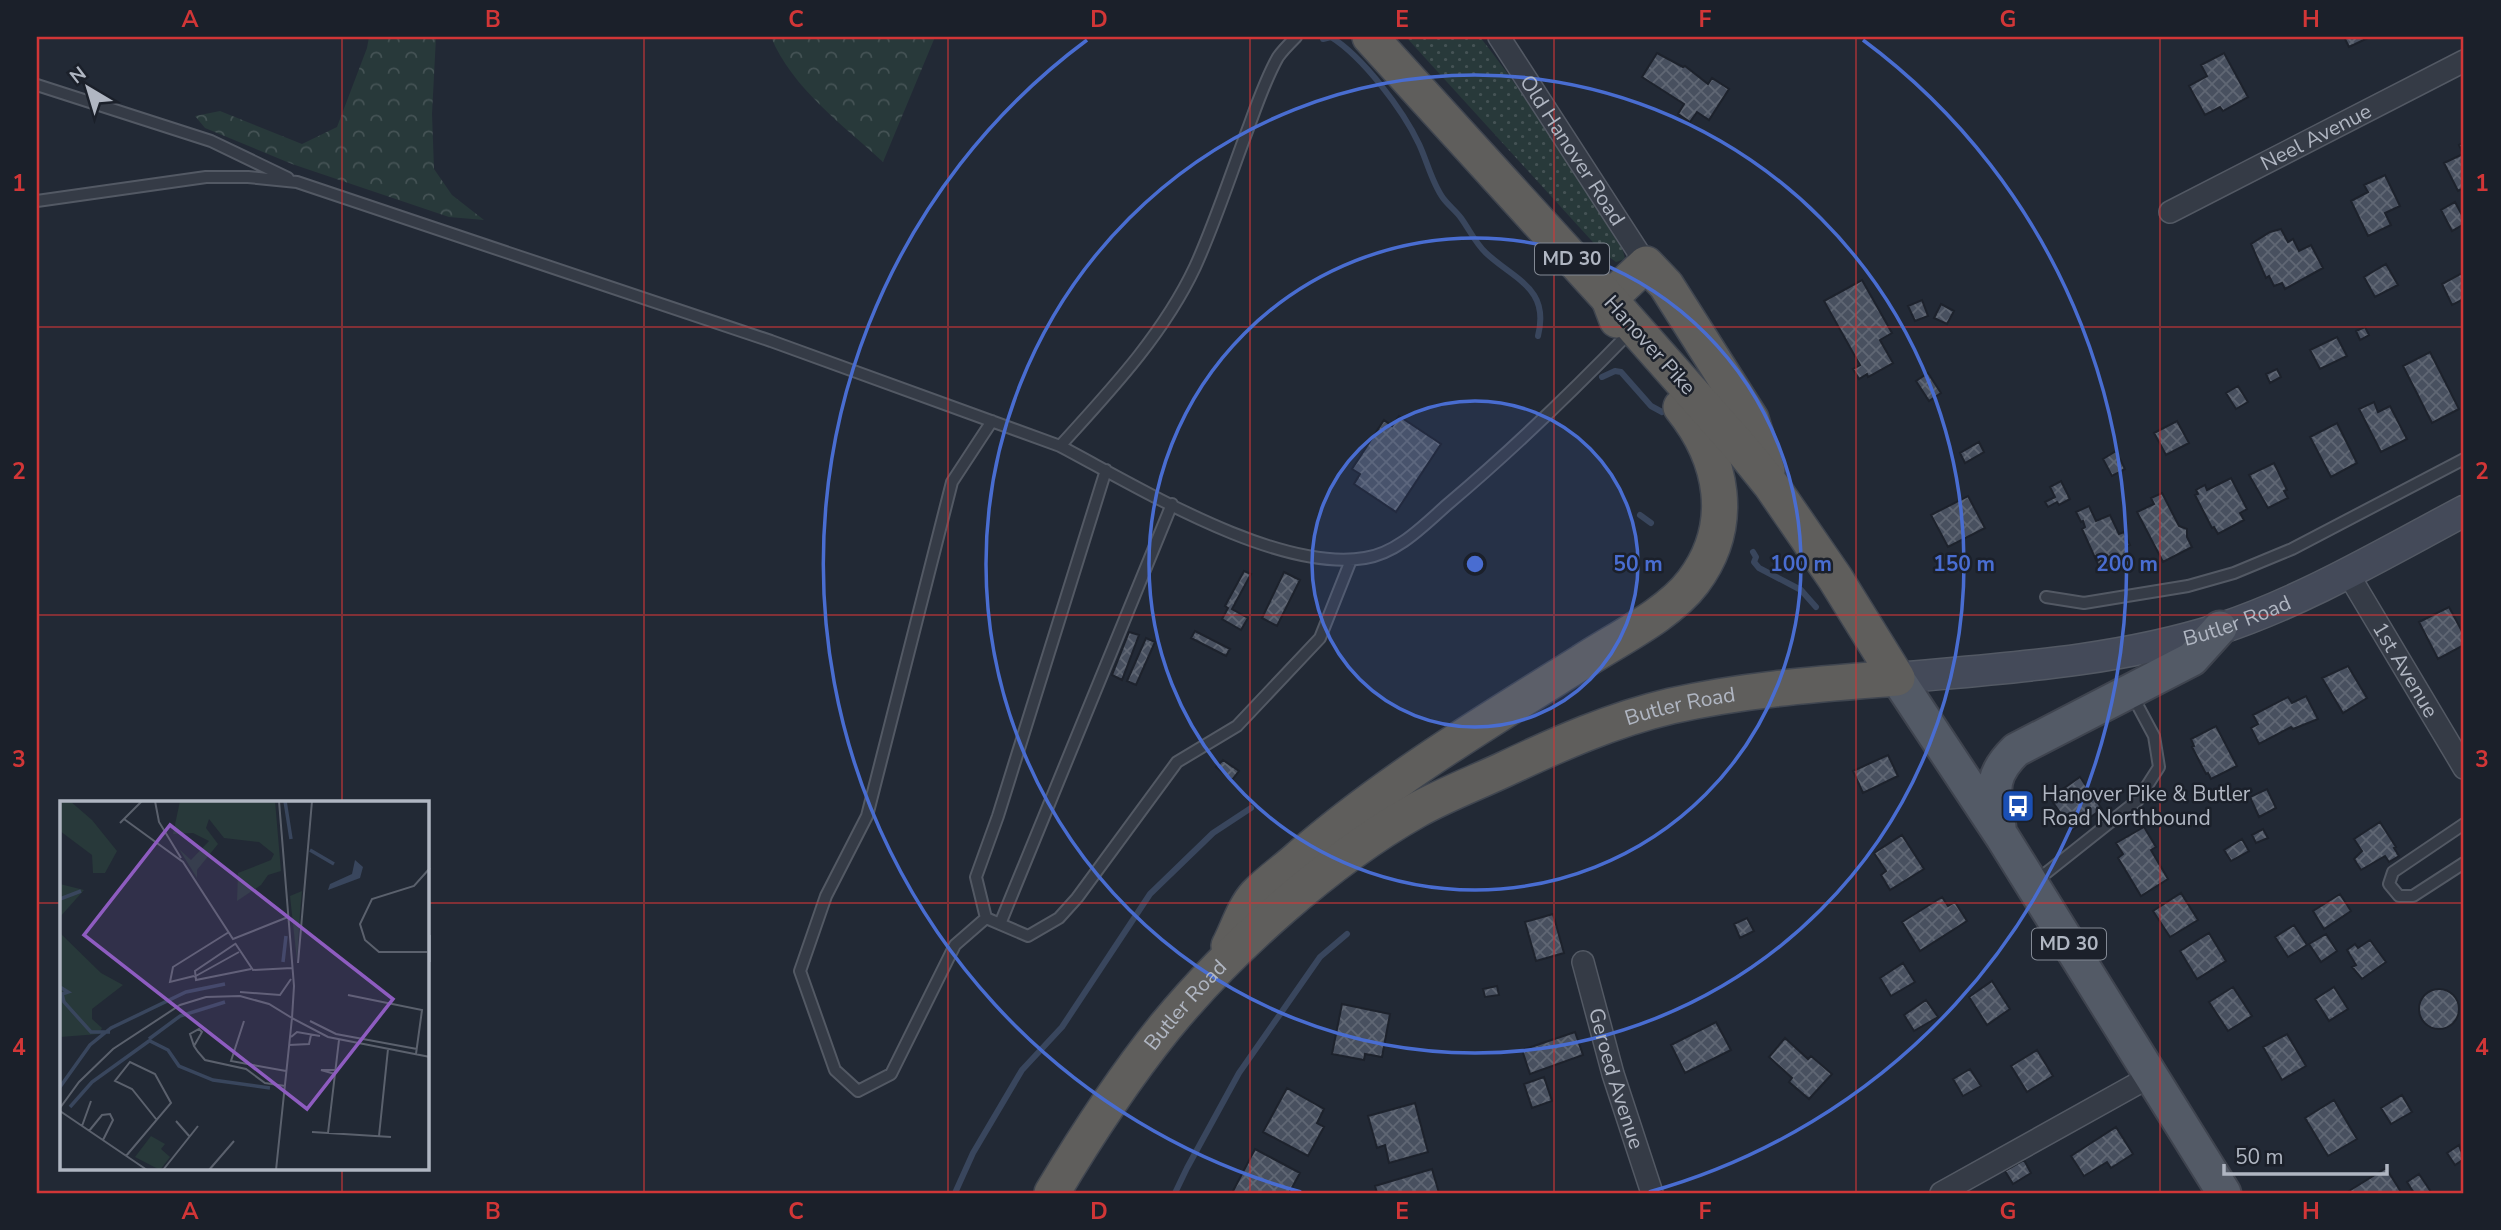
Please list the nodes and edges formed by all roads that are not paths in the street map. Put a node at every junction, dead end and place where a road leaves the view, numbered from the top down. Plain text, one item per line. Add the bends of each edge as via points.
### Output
1 (1296, 37) edge
2 (1370, 37) edge
3 (1499, 37) edge
4 (2464, 61) edge
5 (37, 85) edge
6 (297, 182) junction
7 (37, 201) edge
8 (2169, 212) dead end
9 (1646, 264) junction
10 (1609, 299) junction
11 (1629, 332) junction
12 (992, 421) junction
13 (1060, 446) junction
14 (2464, 459) edge
15 (1106, 470) junction
16 (1771, 485) junction
17 (1172, 504) junction
18 (2464, 512) edge
19 (1351, 560) junction
20 (2347, 572) junction
21 (2046, 597) dead end
22 (2220, 628) junction
23 (1897, 678) junction
24 (2130, 691) junction
25 (2464, 768) edge
26 (2464, 824) edge
27 (2000, 833) junction
28 (2464, 863) edge
29 (2032, 884) junction
30 (986, 918) junction
31 (1000, 924) junction
32 (1583, 962) dead end
33 (1217, 971) junction
34 (2145, 1066) junction
35 (1052, 1193) edge
36 (1652, 1193) edge
37 (1941, 1193) edge
38 (2223, 1193) edge

1 - 13 lane via 1279,57 1258,101 1195,268 1150,341
2 - 10 highway, Hanover Pike / MD 30
3 - 9 street, Old Hanover Road
4 - 8 street, Neel Avenue
5 - 6 lane via 211,141
6 - 7 lane via 206,177
6 - 12 lane
9 - 10 highway
9 - 16 highway via 1666,285 1751,419
10 - 11 highway
11 - 16 highway, Hanover Pike / MD 30
11 - 19 lane via 1484,473 1410,536 1384,554
11 - 33 highway via 1706,444 1714,464 1720,515 1707,561 1693,583 1656,615 1479,727 1332,829 1255,897
12 - 13 lane
12 - 30 lane via 952,482 867,816 826,896 800,971 835,1070 858,1091 891,1073 955,945
13 - 15 lane
14 - 21 lane via 2292,549 2234,573 2189,586 2084,603
15 - 17 lane
15 - 30 lane via 976,877
16 - 23 highway, Hanover Pike / MD 30
17 - 19 lane via 1278,550
17 - 31 lane
18 - 20 main road, Butler Road
19 - 31 lane via 1320,639 1237,726 1177,762 1059,918 1028,936
20 - 22 main road, Butler Road
20 - 25 street, 1st Avenue
22 - 23 main road, Butler Road via 2060,663
22 - 24 main road via 2192,659
23 - 27 main road, MD 30
23 - 33 highway, Butler Road via 1758,690 1670,706 1580,734 1406,817 1341,860
24 - 27 main road via 2005,760 1995,780
24 - 29 lane via 2154,736 2160,767 2138,800
26 - 28 lane via 2393,872 2389,884 2399,896 2413,896
27 - 29 main road, MD 30
29 - 34 main road, MD 30
30 - 31 lane
32 - 36 street, Geroed Avenue
33 - 35 highway, Butler Road via 1148,1049
34 - 37 street
34 - 38 main road, MD 30

